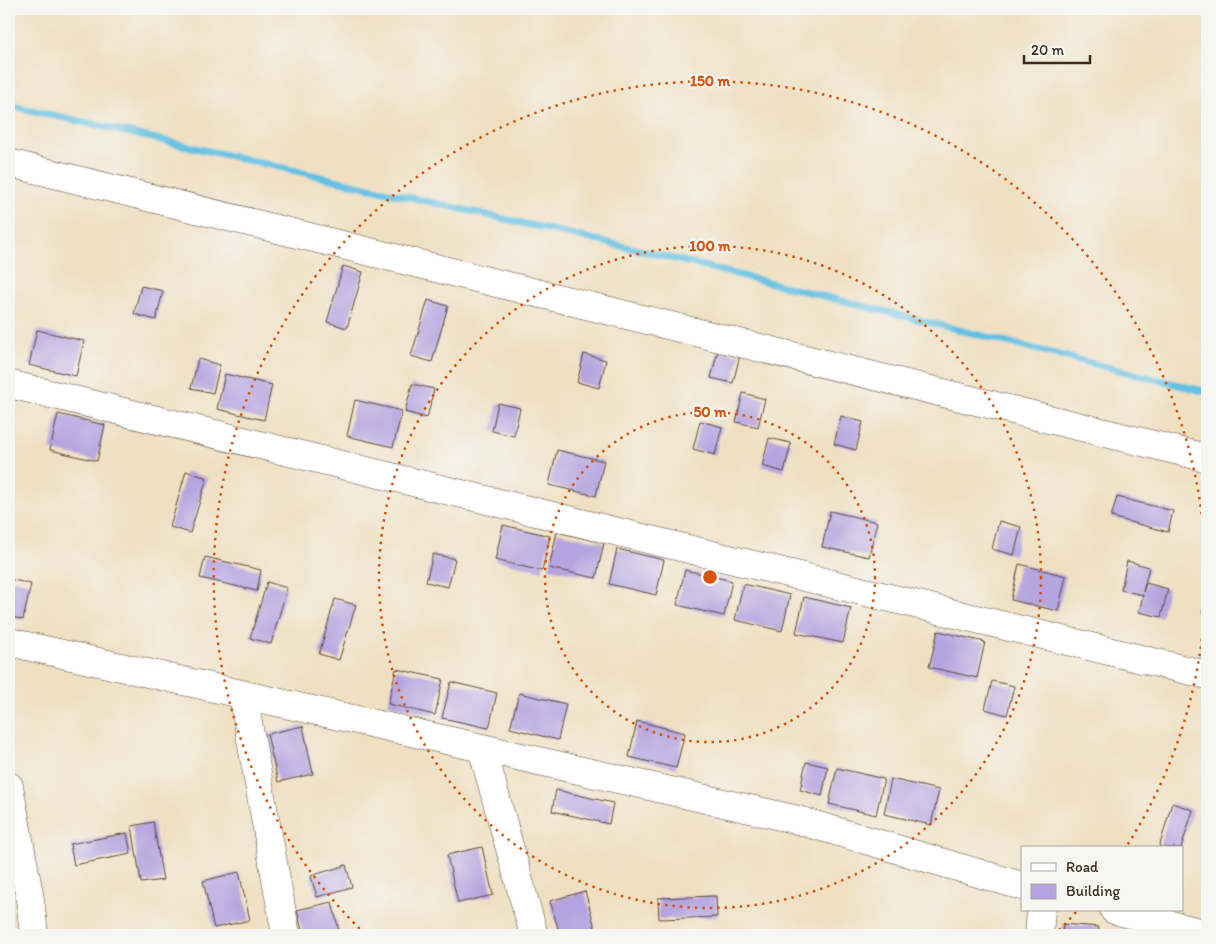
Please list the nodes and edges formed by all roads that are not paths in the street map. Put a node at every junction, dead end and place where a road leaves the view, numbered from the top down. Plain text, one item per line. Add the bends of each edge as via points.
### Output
1 (9, 163) edge
2 (9, 384) edge
3 (1207, 458) edge
4 (9, 642) edge
5 (1207, 675) edge
6 (243, 695) junction
7 (482, 748) junction
8 (9, 786) edge
9 (1021, 886) edge
10 (20, 896) edge
11 (1041, 912) edge
12 (1122, 912) edge
13 (1207, 934) edge
14 (34, 935) edge
15 (286, 935) edge
16 (534, 935) edge
17 (1039, 935) edge

1 - 3 street
2 - 5 street
4 - 6 street
6 - 7 street
6 - 15 street
7 - 9 street via 798,820
7 - 16 street
8 - 10 street
10 - 14 street
11 - 17 street
12 - 13 street

